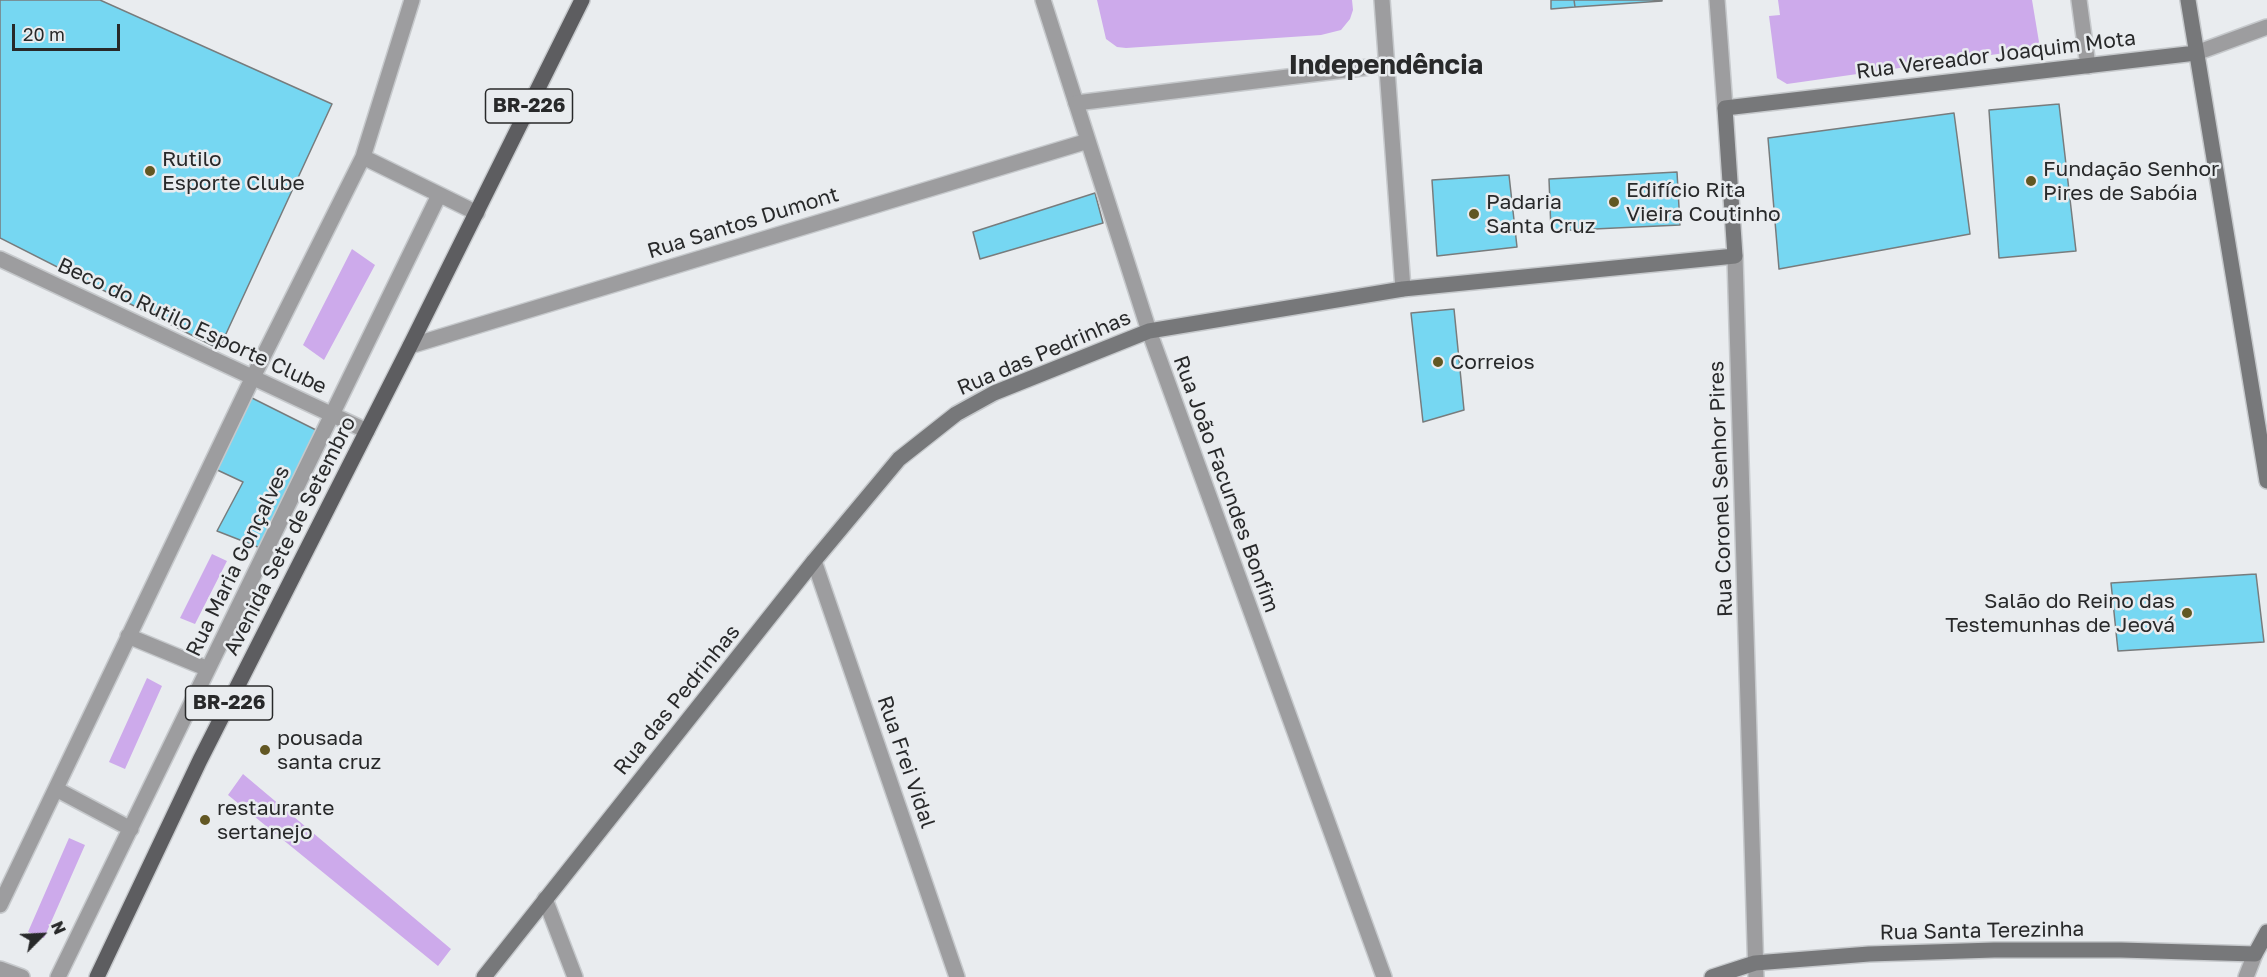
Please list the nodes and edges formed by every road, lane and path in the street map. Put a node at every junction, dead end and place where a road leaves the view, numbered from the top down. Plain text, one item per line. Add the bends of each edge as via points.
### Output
1 (412, 0) edge
2 (582, 0) edge
3 (1043, 0) edge
4 (1382, 0) edge
5 (1717, 0) edge
6 (2079, 0) edge
7 (2188, 0) edge
8 (2267, 27) edge
9 (2196, 53) junction
10 (1386, 65) junction
11 (2088, 66) junction
12 (1076, 103) junction
13 (1725, 108) junction
14 (1088, 141) junction
15 (363, 157) junction
16 (439, 195) junction
17 (477, 213) junction
18 (1735, 256) junction
19 (0, 259) edge
20 (1403, 289) junction
21 (1149, 331) junction
22 (410, 346) junction
23 (253, 378) junction
24 (332, 414) junction
25 (367, 431) junction
26 (2267, 482) edge
27 (814, 561) junction
28 (128, 636) junction
29 (208, 669) junction
30 (56, 789) junction
31 (131, 828) junction
32 (545, 899) junction
33 (0, 905) edge
34 (2267, 932) edge
35 (2261, 957) edge
36 (0, 969) edge
37 (1756, 970) edge
38 (22, 977) edge
39 (58, 977) edge
40 (97, 977) edge
41 (484, 977) edge
42 (574, 977) edge
43 (957, 977) edge
44 (1384, 977) edge
45 (1712, 977) edge
46 (2246, 977) edge

1 - 15 street
2 - 17 main road, BR-226
3 - 12 street, Rua João Facundes Bonfim
4 - 10 street
5 - 13 street, Rua Coronel Senhor Pires
6 - 11 street
7 - 9 main road
8 - 9 street, Rua Vereador Joaquim Mota
9 - 11 main road, Rua Vereador Joaquim Mota
9 - 26 main road
10 - 12 street
10 - 20 street
11 - 13 main road, Rua Vereador Joaquim Mota
12 - 14 street, Rua João Facundes Bonfim
13 - 18 main road, Rua Coronel Senhor Pires
14 - 21 street, Rua João Facundes Bonfim
14 - 22 street, Rua Santos Dumont
15 - 16 street
15 - 23 street
16 - 17 street
16 - 24 street, Rua Maria Gonçalves
17 - 22 main road, Avenida Sete de Setembro / BR-226
18 - 20 main road, Rua das Pedrinhas
18 - 37 street, Rua Coronel Senhor Pires
19 - 23 street, Beco do Rutilo Esporte Clube
20 - 21 main road, Rua das Pedrinhas
21 - 27 main road, Rua das Pedrinhas via 994,393 956,414 899,459
21 - 44 street, Rua João Facundes Bonfim
22 - 25 main road, Avenida Sete de Setembro / BR-226
23 - 24 street, Beco do Rutilo Esporte Clube
23 - 28 street
24 - 25 street, Beco do Rutilo Esporte Clube
24 - 29 street, Rua Maria Gonçalves
25 - 40 main road, Avenida Sete de Setembro / BR-226 via 200,760
27 - 32 main road, Rua das Pedrinhas
27 - 43 street, Rua Frei Vidal
28 - 29 street
28 - 30 street
29 - 31 street, Rua Maria Gonçalves
30 - 31 street
30 - 33 street
31 - 39 street, Rua Maria Gonçalves
32 - 41 main road, Rua das Pedrinhas
32 - 42 street
34 - 35 main road
35 - 37 main road, Rua Santa Terezinha via 2121,950 1994,950 1869,954
35 - 46 street
36 - 38 street
37 - 45 main road, Rua Santa Terezinha

